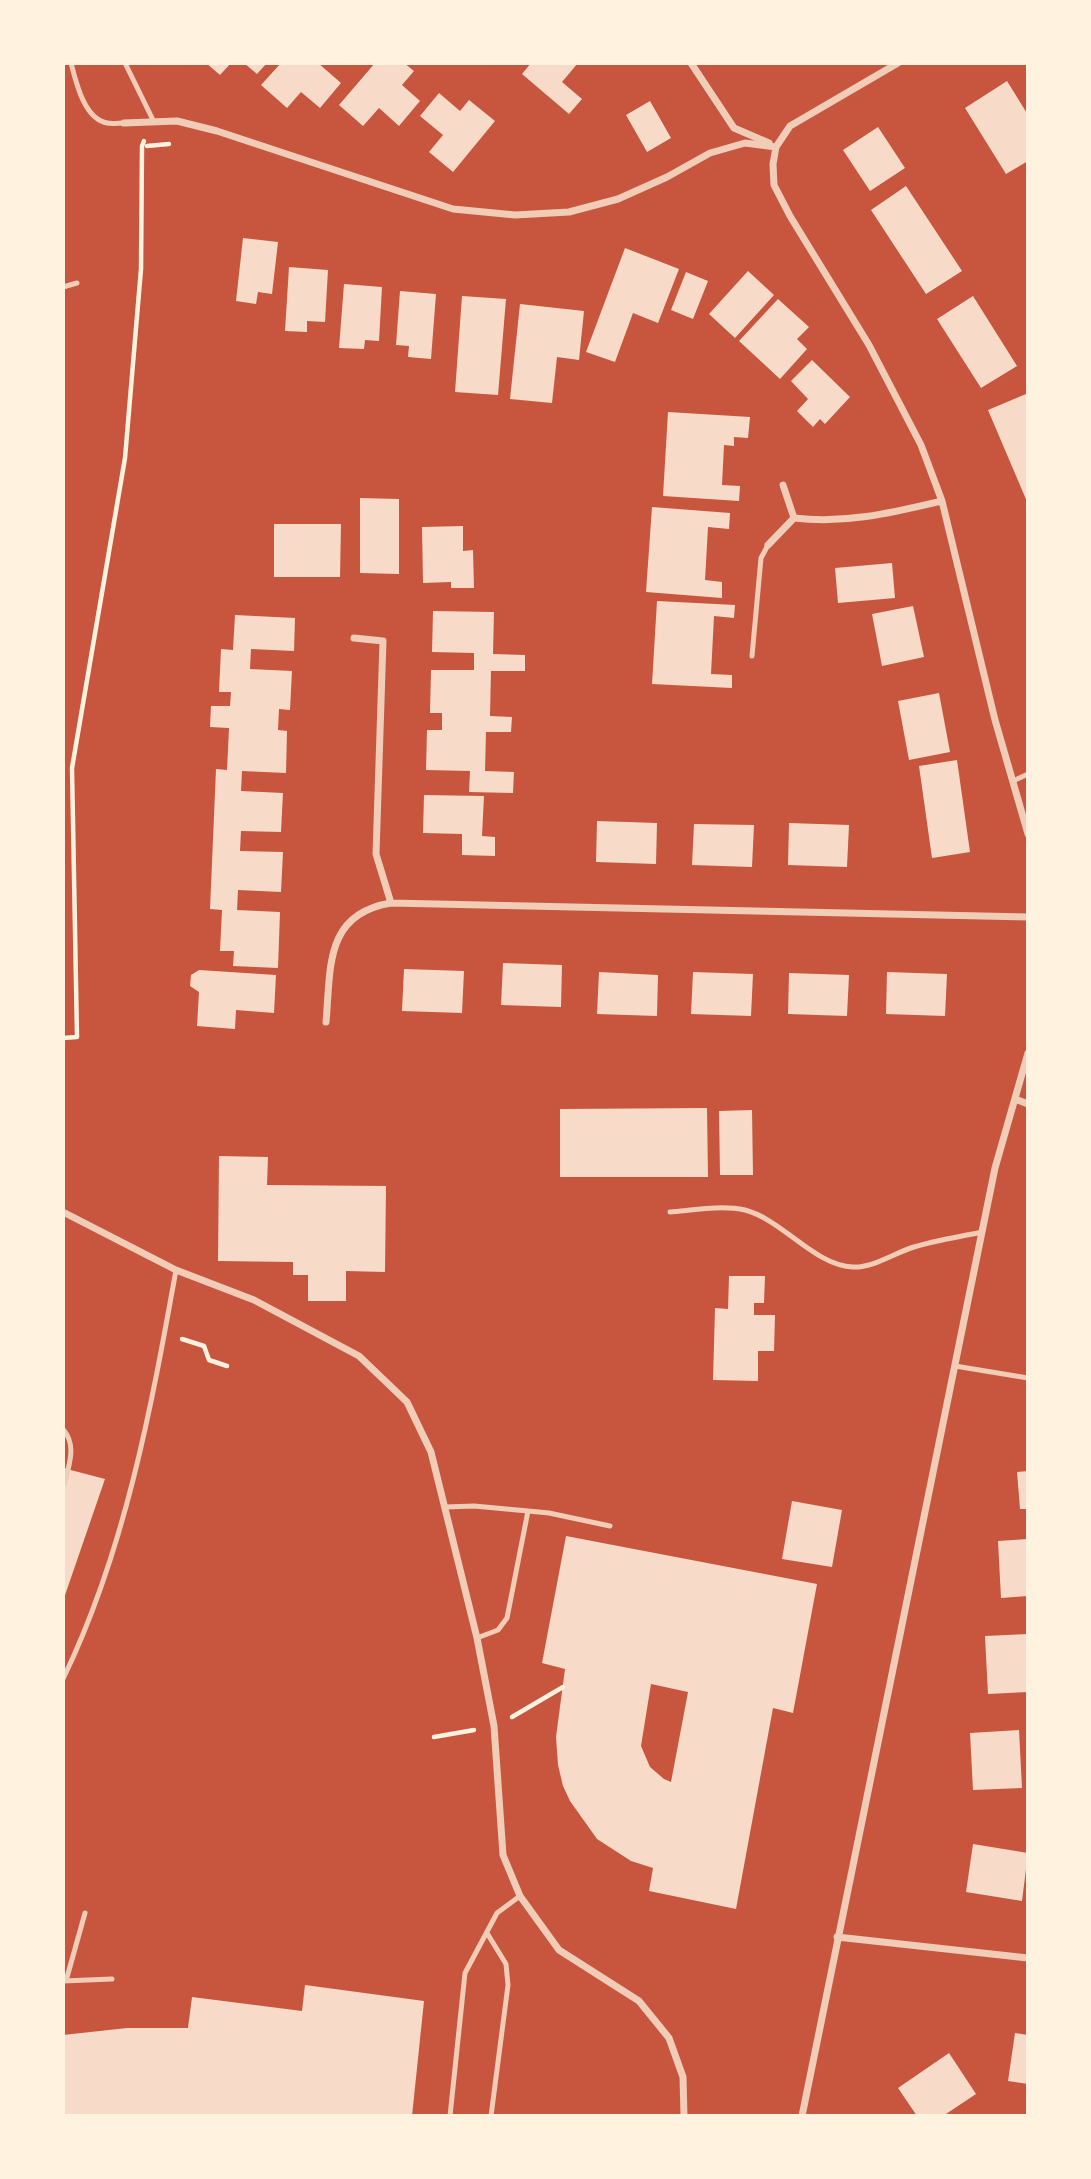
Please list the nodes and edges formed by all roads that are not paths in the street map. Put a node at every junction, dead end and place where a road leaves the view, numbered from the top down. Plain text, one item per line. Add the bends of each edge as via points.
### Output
1 (71, 63) edge
2 (125, 63) edge
3 (691, 63) edge
4 (898, 63) edge
5 (154, 121) junction
6 (124, 123) joint
7 (776, 147) junction
8 (77, 283) dead end
9 (63, 287) edge
10 (783, 485) dead end
11 (942, 501) junction
12 (794, 518) junction
13 (768, 545) joint
14 (354, 638) dead end
15 (752, 656) dead end
16 (1028, 774) edge
17 (1013, 781) junction
18 (1028, 834) edge
19 (391, 903) junction
20 (1028, 917) edge
21 (326, 1022) dead end
22 (1028, 1053) edge
23 (1014, 1099) junction
24 (1028, 1104) edge
25 (63, 1212) edge
26 (670, 1212) dead end
27 (982, 1232) junction
28 (176, 1270) junction
29 (955, 1366) junction
30 (1028, 1378) edge
31 (63, 1429) edge
32 (65, 1483) dead end
33 (446, 1507) junction
34 (528, 1511) junction
35 (611, 1526) dead end
36 (477, 1638) junction
37 (63, 1679) edge
38 (520, 1896) junction
39 (85, 1913) dead end
40 (487, 1933) junction
41 (837, 1937) junction
42 (1028, 1958) edge
43 (112, 1979) dead end
44 (64, 1981) edge
45 (450, 2116) edge
46 (491, 2116) edge
47 (684, 2116) edge
48 (802, 2116) edge

1 - 6 lane via 91,115 105,123
2 - 5 lane
3 - 7 street via 734,128
4 - 7 street via 790,126
5 - 6 street
5 - 7 street via 177,121 217,131 453,209 515,215 569,212 618,199 710,153 745,143
7 - 11 street via 774,185 869,345 921,444
8 - 9 lane
10 - 12 street
11 - 12 street via 872,517 824,522
11 - 17 street
12 - 13 street
13 - 15 lane via 761,558
14 - 19 street via 383,641 376,855
16 - 17 lane
17 - 18 street
19 - 20 street
19 - 21 street via 356,915 333,948
22 - 23 street
23 - 24 street
23 - 27 street
25 - 28 street
26 - 27 lane via 745,1210 790,1233 836,1265 855,1267 914,1247
27 - 29 street
28 - 33 street via 254,1300 359,1356 407,1402 431,1452
28 - 37 lane via 145,1438 105,1576
29 - 30 lane
29 - 41 street
31 - 32 lane via 72,1441
33 - 34 lane
33 - 36 street
34 - 35 lane
34 - 36 lane via 507,1618 498,1630
36 - 38 street via 494,1726 503,1855
38 - 40 lane via 497,1913
38 - 47 street via 559,1950 639,2001 668,2038 682,2077
39 - 44 lane
40 - 45 lane via 465,1973
40 - 46 lane via 506,1964 508,1985
41 - 42 street
41 - 48 street
43 - 44 lane

